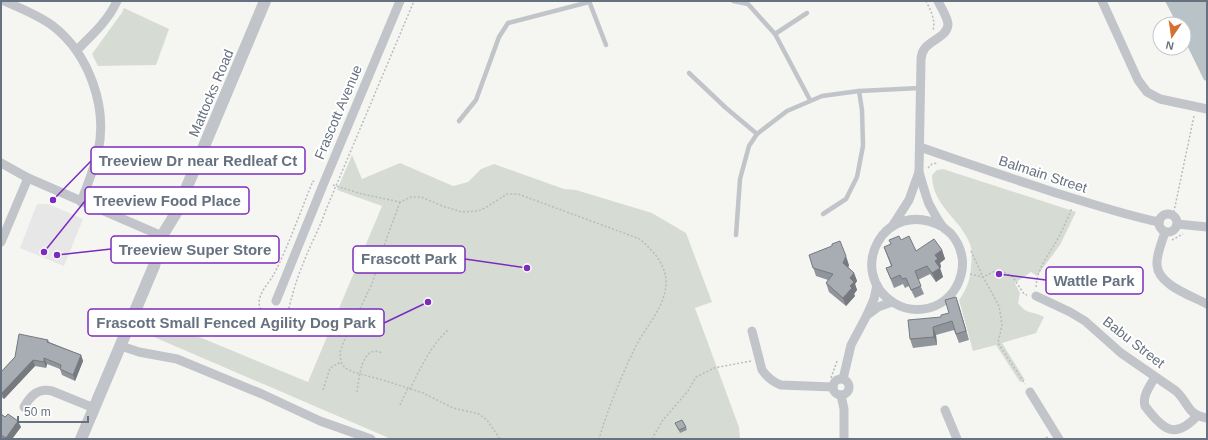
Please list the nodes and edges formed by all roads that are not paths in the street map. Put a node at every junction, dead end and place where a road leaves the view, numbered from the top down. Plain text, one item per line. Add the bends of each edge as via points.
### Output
1 (4, 1) edge
2 (117, 1) edge
3 (266, 1) edge
4 (400, 1) edge
5 (733, 1) edge
6 (938, 1) edge
7 (1102, 1) edge
8 (589, 2) edge
9 (806, 12) dead end
10 (775, 34) junction
11 (606, 45) dead end
12 (76, 50) junction
13 (689, 73) dead end
14 (920, 88) junction
15 (859, 91) junction
16 (810, 100) junction
17 (1207, 109) edge
18 (460, 121) dead end
19 (757, 134) junction
20 (920, 147) junction
21 (1, 163) edge
22 (919, 172) junction
23 (28, 178) junction
24 (81, 202) junction
25 (823, 214) dead end
26 (1175, 220) junction
27 (1159, 222) junction
28 (894, 225) junction
29 (943, 227) junction
30 (1207, 227) edge
31 (1165, 232) junction
32 (736, 235) dead end
33 (162, 236) junction
34 (1, 242) edge
35 (877, 285) junction
36 (1036, 296) road end
37 (276, 301) dead end
38 (892, 302) junction
39 (1207, 304) edge
40 (868, 315) junction
41 (752, 331) dead end
42 (121, 346) junction
43 (1156, 378) junction
44 (843, 379) junction
45 (832, 387) junction
46 (1030, 392) road end
47 (841, 395) junction
48 (24, 407) dead end
49 (94, 408) junction
50 (945, 410) dead end
51 (1197, 416) junction
52 (1207, 418) edge
53 (85, 438) edge
54 (371, 439) edge
55 (844, 439) edge
56 (957, 439) edge
57 (1059, 439) edge

1 - 12 street via 52,26
2 - 12 street via 99,28
3 - 33 street, Mattocks Road via 176,213
4 - 37 street, Frascott Avenue
5 - 10 lane via 748,4
6 - 14 street via 948,26 945,32 925,47 922,53
7 - 17 street via 1147,92 1160,99
8 - 11 lane
8 - 18 lane via 508,23 499,37 476,100
9 - 10 lane
10 - 16 lane
12 - 24 street via 95,88 100,130 98,151
13 - 19 lane
14 - 15 lane
14 - 20 street
15 - 16 lane
15 - 25 lane via 863,146 857,177 846,199
16 - 19 lane via 787,111
19 - 32 lane via 749,146 740,179
20 - 22 street
20 - 27 street, Balmain Street via 977,168
21 - 23 street
22 - 28 street via 909,200
22 - 29 street via 929,202
23 - 24 street
23 - 34 street
24 - 33 street
26 - 27 street via 1170,214 1163,216
26 - 30 street
26 - 31 street via 1173,231
27 - 31 street
28 - 29 street via 919,219
28 - 35 street via 880,238 873,255 873,273
29 - 38 street via 955,239 963,260 959,283 953,292 935,306 924,309 902,307
31 - 39 street via 1157,261 1157,270 1161,278
33 - 42 street, Mattocks Road via 157,260
35 - 38 street
35 - 40 street
36 - 43 street, Babu Street via 1085,321 1121,353
38 - 40 street via 878,307
40 - 44 street via 851,345
41 - 45 street via 762,370 775,383
42 - 49 street, Mattocks Road
42 - 54 street via 182,361 262,394 320,422
43 - 51 street, Babu Street via 1183,397
43 - 51 street via 1144,402 1165,432 1175,438 1185,435
44 - 45 street via 836,381
44 - 47 street via 849,389
45 - 47 street
46 - 57 street
47 - 55 street via 844,409
48 - 49 street via 32,396 45,390
49 - 53 street, Mattocks Road
50 - 56 street
51 - 52 street

